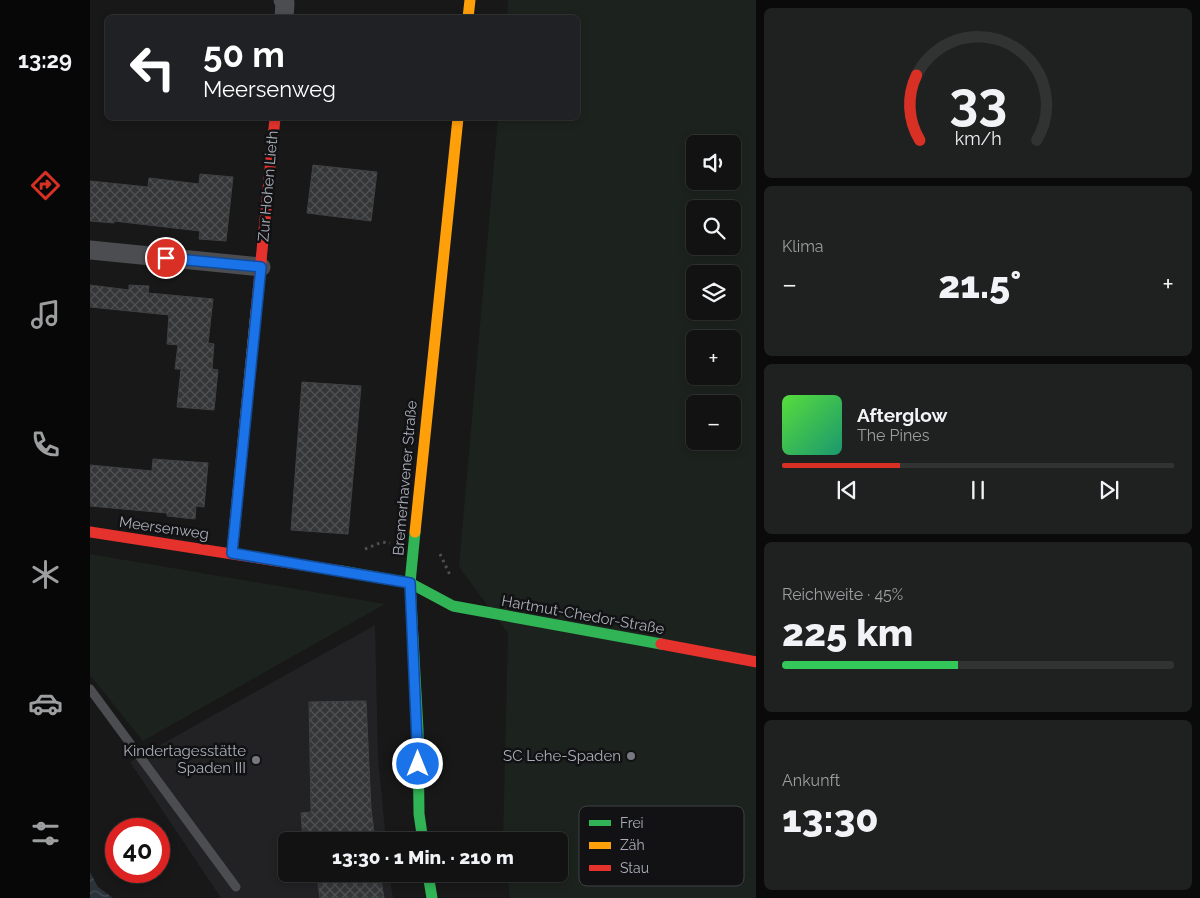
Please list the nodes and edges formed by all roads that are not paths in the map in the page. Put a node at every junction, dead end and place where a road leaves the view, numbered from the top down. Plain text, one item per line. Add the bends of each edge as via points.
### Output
1 (283, 0) edge
2 (470, 0) edge
3 (284, 15) edge
4 (468, 15) edge
5 (274, 120) edge
6 (458, 120) edge
7 (90, 250) edge
8 (261, 267) junction
9 (90, 532) edge
10 (232, 553) junction
11 (410, 583) junction
12 (756, 662) edge
13 (90, 689) edge
14 (421, 832) edge
15 (429, 882) edge
16 (236, 887) dead end
17 (432, 898) edge

1 - 3 street
2 - 4 street
5 - 8 street, Zur Hohen Lieth
6 - 11 street, Bremerhavener Straße
7 - 8 street
8 - 10 street, Zur Hohen Lieth
9 - 10 street, Meersenweg
10 - 11 street, Meersenweg
11 - 12 street, Hartmut-Chedor-Straße via 453,606
11 - 14 street, Bremerhavener Straße via 418,730 418,814
13 - 16 lane
15 - 17 street

